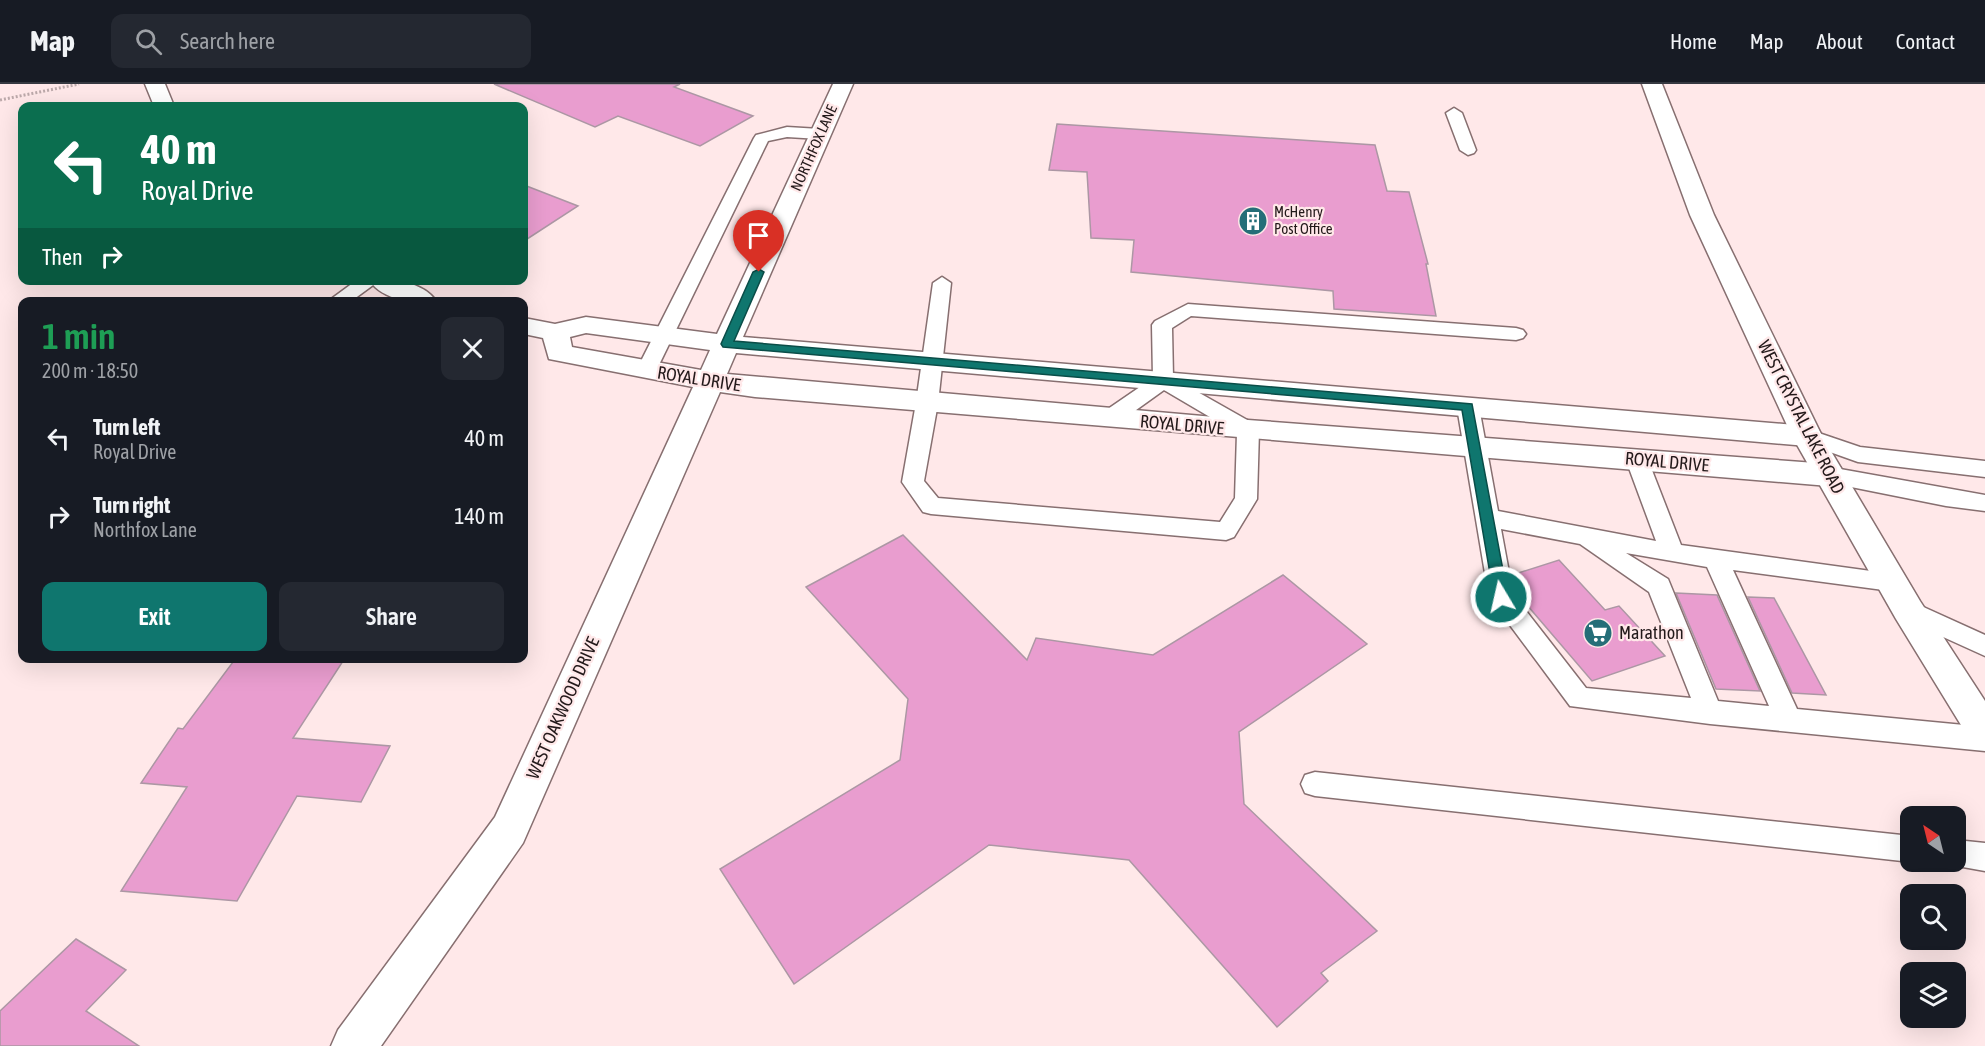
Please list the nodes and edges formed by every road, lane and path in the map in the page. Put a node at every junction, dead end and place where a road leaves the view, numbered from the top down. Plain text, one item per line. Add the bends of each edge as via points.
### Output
1 (79, 84) edge
2 (155, 84) edge
3 (843, 84) edge
4 (1652, 84) edge
5 (0, 100) edge
6 (162, 102) edge
7 (1454, 113) dead end
8 (820, 134) junction
9 (1468, 150) dead end
10 (942, 283) dead end
11 (363, 285) edge
12 (392, 285) edge
13 (344, 297) edge
14 (414, 297) edge
15 (528, 327) edge
16 (555, 332) junction
17 (1516, 334) dead end
18 (665, 336) junction
19 (727, 344) junction
20 (932, 361) junction
21 (646, 371) junction
22 (1163, 381) junction
23 (710, 382) junction
24 (927, 403) junction
25 (1468, 407) junction
26 (1110, 418) junction
27 (1248, 430) junction
28 (1807, 436) junction
29 (1475, 446) junction
30 (1637, 460) junction
31 (1985, 469) edge
32 (1830, 475) junction
33 (1985, 503) edge
34 (1488, 518) junction
35 (1579, 535) junction
36 (1672, 553) junction
37 (1716, 558) junction
38 (1899, 596) junction
39 (1985, 646) edge
40 (1710, 713) junction
41 (1788, 720) junction
42 (1985, 732) edge
43 (1985, 739) edge
44 (1315, 783) dead end
45 (1900, 848) edge
46 (1966, 855) edge
47 (1985, 857) edge
48 (354, 1046) edge

1 - 5 path
2 - 6 street
3 - 8 street, NORTHFOX LANE
4 - 28 street, WEST CRYSTAL LAKE ROAD via 1702,216
7 - 9 lane
8 - 18 lane via 787,132 762,138
8 - 19 street, NORTHFOX LANE
10 - 20 lane
11 - 13 lane
12 - 14 street
15 - 16 street, ROYAL DRIVE
16 - 18 street, ROYAL DRIVE via 586,325
16 - 21 street, ROYAL DRIVE via 559,353
17 - 22 lane via 1188,310 1162,325
18 - 19 street, ROYAL DRIVE
18 - 21 lane
19 - 20 street, ROYAL DRIVE
19 - 23 street, WEST OAKWOOD DRIVE
20 - 22 street, ROYAL DRIVE
20 - 24 lane
21 - 23 street, ROYAL DRIVE
22 - 25 street, ROYAL DRIVE
22 - 26 lane
22 - 27 lane
23 - 24 street, ROYAL DRIVE
23 - 48 street, WEST OAKWOOD DRIVE via 509,830
24 - 26 street, ROYAL DRIVE
24 - 27 lane via 913,482 931,506 1226,531 1246,499
25 - 28 street, ROYAL DRIVE
25 - 29 lane
26 - 27 street, ROYAL DRIVE
27 - 29 street, ROYAL DRIVE
28 - 31 lane via 1858,454
28 - 32 street, WEST CRYSTAL LAKE ROAD
29 - 30 street, ROYAL DRIVE
29 - 34 lane
30 - 32 street, ROYAL DRIVE
30 - 36 lane
32 - 33 lane
32 - 38 street, WEST CRYSTAL LAKE ROAD
34 - 35 lane
34 - 40 lane via 1501,597 1579,699
35 - 36 lane
35 - 40 lane via 1659,586
36 - 37 lane
37 - 38 lane
37 - 41 lane
38 - 39 lane
38 - 42 street, WEST CRYSTAL LAKE ROAD
40 - 41 lane
41 - 43 lane
44 - 45 lane
46 - 47 lane

